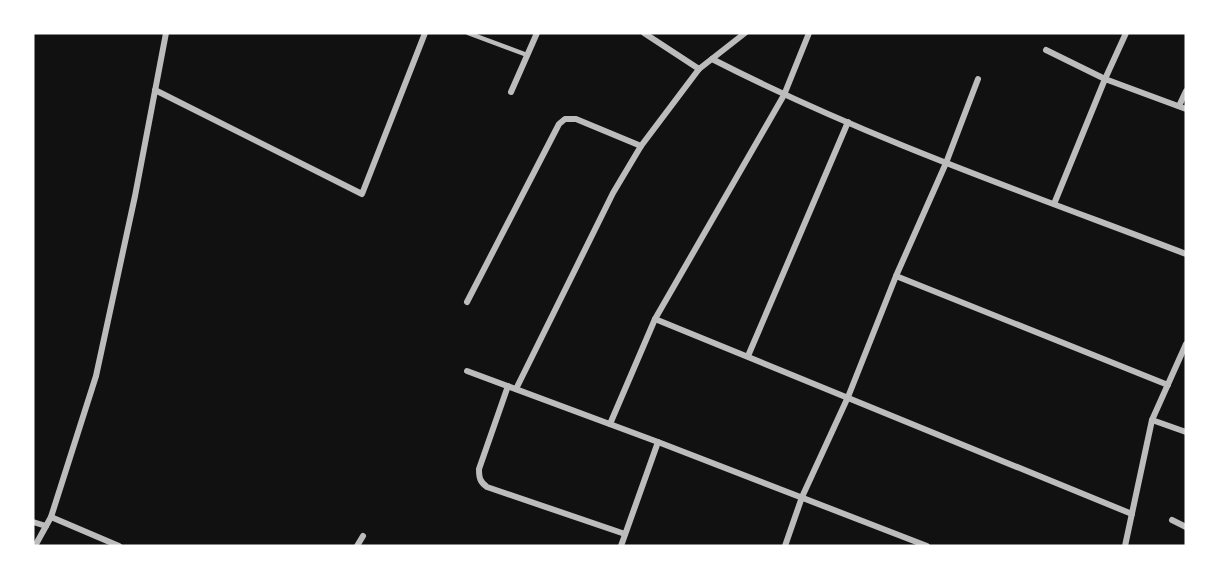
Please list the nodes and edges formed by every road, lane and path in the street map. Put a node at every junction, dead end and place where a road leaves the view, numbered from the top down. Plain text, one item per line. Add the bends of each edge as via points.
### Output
1 (166, 33) edge
2 (425, 33) edge
3 (468, 33) edge
4 (537, 33) edge
5 (644, 33) edge
6 (745, 33) edge
7 (809, 33) edge
8 (1126, 33) edge
9 (1046, 50) dead end
10 (527, 54) junction
11 (712, 59) junction
12 (699, 69) junction
13 (978, 79) dead end
14 (1105, 79) junction
15 (155, 90) junction
16 (1186, 91) edge
17 (511, 92) dead end
18 (784, 95) junction
19 (1179, 106) junction
20 (1186, 109) edge
21 (848, 122) junction
22 (641, 146) junction
23 (946, 163) junction
24 (1054, 204) junction
25 (1186, 254) edge
26 (896, 276) junction
27 (467, 302) dead end
28 (655, 319) junction
29 (1186, 344) edge
30 (748, 357) junction
31 (467, 371) dead end
32 (508, 386) junction
33 (1168, 386) junction
34 (516, 389) junction
35 (848, 397) junction
36 (1152, 420) junction
37 (610, 424) junction
38 (1186, 432) edge
39 (658, 442) junction
40 (802, 497) junction
41 (1132, 514) junction
42 (51, 517) junction
43 (1172, 520) dead end
44 (33, 522) edge
45 (46, 526) junction
46 (1186, 527) edge
47 (625, 534) junction
48 (363, 536) dead end
49 (621, 545) edge
50 (35, 546) edge
51 (119, 546) edge
52 (357, 546) edge
53 (629, 546) edge
54 (785, 546) edge
55 (927, 546) edge
56 (1125, 546) edge

1 - 15 street
2 - 15 street via 362,194
3 - 10 lane
4 - 10 street
5 - 12 street
6 - 11 street
7 - 18 street
8 - 14 street
9 - 14 street
10 - 17 street
11 - 12 street
11 - 18 street
12 - 22 street
13 - 23 street
14 - 19 street
14 - 24 street
15 - 42 street via 96,376
16 - 19 street
18 - 21 street
18 - 28 street
19 - 20 street
21 - 23 street
21 - 30 street
22 - 27 street via 576,119 565,119 559,124
22 - 34 street via 613,193
23 - 24 street
23 - 26 street
24 - 25 street
26 - 33 street
26 - 35 street
28 - 30 street
28 - 37 street
29 - 33 street
30 - 35 street
31 - 32 street
32 - 34 street
32 - 47 street via 479,469 482,484
33 - 36 street
34 - 37 street
35 - 40 street
35 - 41 street
36 - 38 street
36 - 41 street
37 - 39 street
39 - 40 street
39 - 47 street
40 - 54 street
40 - 55 street
41 - 56 street
42 - 45 street
42 - 51 street
43 - 46 street
44 - 45 street
45 - 50 street
47 - 49 street
48 - 52 street
49 - 53 street

